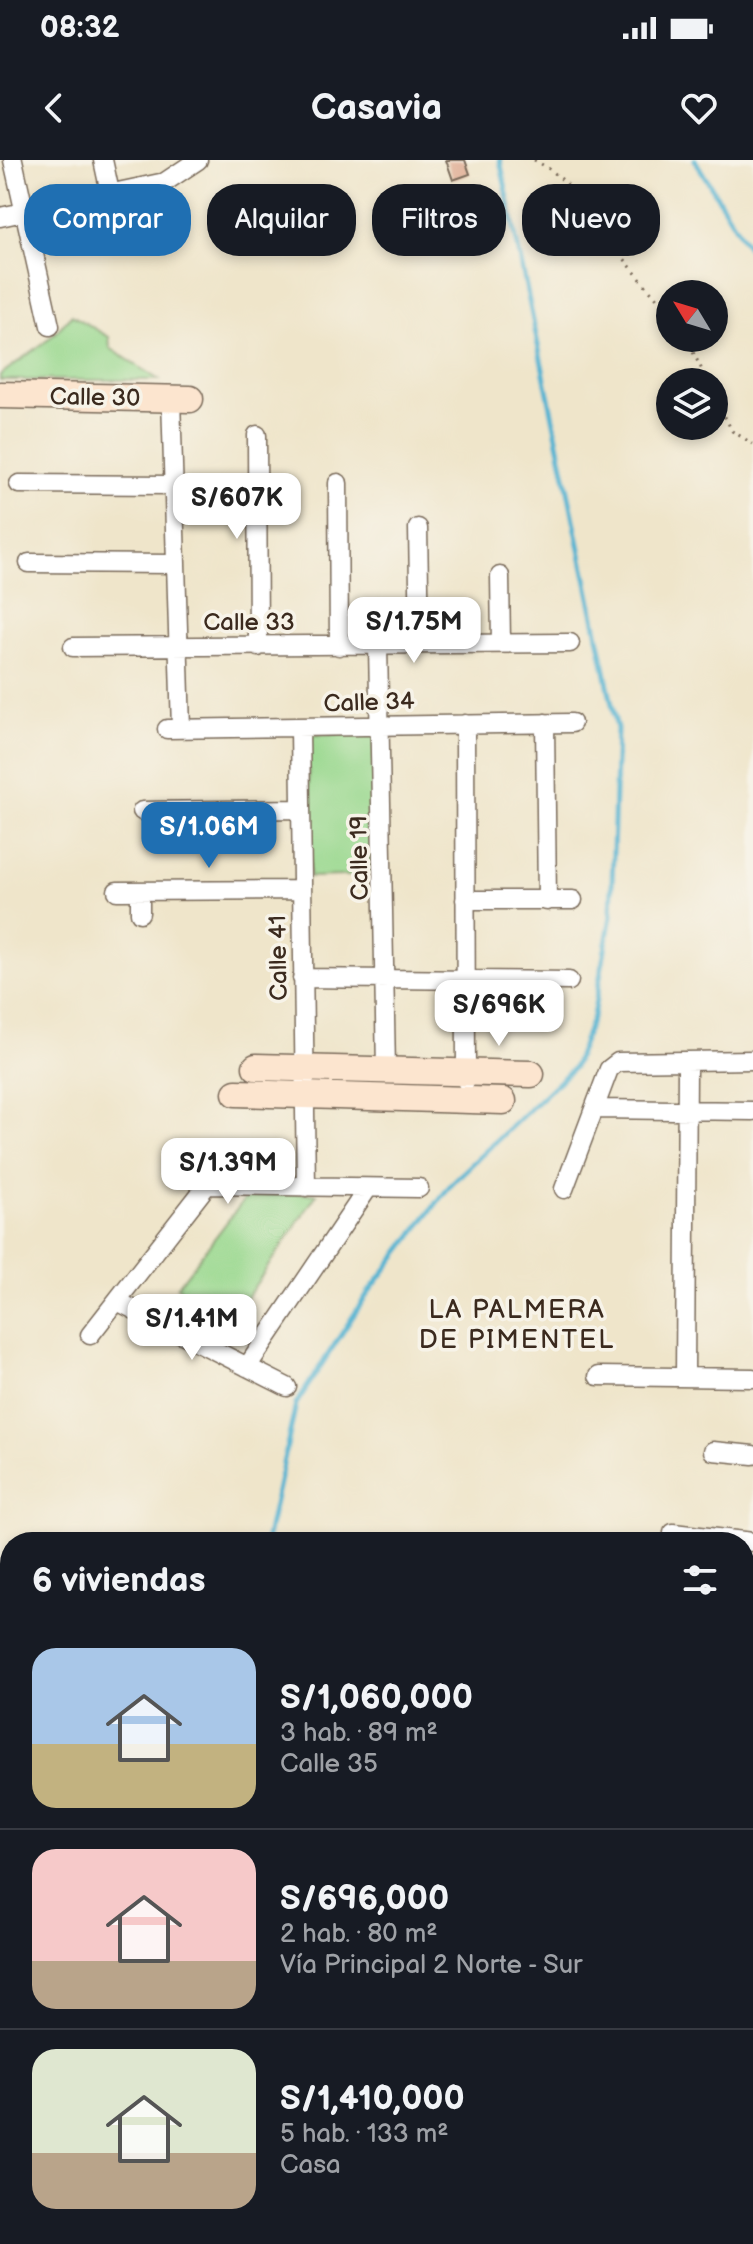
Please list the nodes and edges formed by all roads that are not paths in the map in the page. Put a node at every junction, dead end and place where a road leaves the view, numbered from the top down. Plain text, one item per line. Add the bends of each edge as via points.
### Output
1 (13, 160) edge
2 (103, 160) edge
3 (190, 163) edge
4 (108, 184) edge
5 (154, 184) edge
6 (24, 211) joint
7 (0, 217) edge
8 (34, 256) edge
9 (50, 326) dead end
10 (0, 395) edge
11 (181, 398) joint
12 (257, 435) dead end
13 (338, 483) dead end
14 (19, 484) dead end
15 (171, 485) junction
16 (418, 528) dead end
17 (29, 563) dead end
18 (174, 564) junction
19 (500, 576) dead end
20 (501, 643) junction
21 (570, 643) dead end
22 (420, 644) junction
23 (378, 645) junction
24 (178, 646) junction
25 (339, 646) junction
26 (73, 647) dead end
27 (258, 647) junction
28 (545, 723) junction
29 (572, 723) dead end
30 (381, 724) junction
31 (465, 724) junction
32 (300, 728) junction
33 (301, 809) junction
34 (142, 811) dead end
35 (301, 890) junction
36 (117, 891) dead end
37 (140, 891) junction
38 (465, 900) junction
39 (573, 900) dead end
40 (547, 901) junction
41 (140, 913) dead end
42 (302, 978) junction
43 (385, 978) junction
44 (465, 979) junction
45 (569, 981) dead end
46 (753, 1060) edge
47 (256, 1067) dead end
48 (304, 1068) junction
49 (687, 1068) dead end
50 (386, 1070) junction
51 (466, 1072) junction
52 (531, 1074) dead end
53 (236, 1093) dead end
54 (304, 1095) junction
55 (465, 1100) junction
56 (503, 1101) dead end
57 (595, 1109) junction
58 (686, 1110) junction
59 (753, 1111) edge
60 (306, 1187) junction
61 (368, 1188) junction
62 (419, 1188) dead end
63 (564, 1189) dead end
64 (117, 1301) junction
65 (90, 1335) dead end
66 (247, 1367) junction
67 (598, 1376) dead end
68 (685, 1377) junction
69 (753, 1378) edge
70 (287, 1387) dead end
71 (713, 1451) dead end
72 (753, 1455) edge

1 - 6 street
2 - 4 street
3 - 5 street
6 - 7 street
8 - 9 street
10 - 11 street, Calle 30
11 - 15 street
12 - 27 street
13 - 25 street
14 - 15 street
15 - 18 street
16 - 22 street
17 - 18 street
18 - 24 street
19 - 20 street
20 - 21 street, Calle 33
20 - 22 street, Calle 33
22 - 23 street, Calle 33
23 - 25 street, Calle 33
23 - 30 street, Calle 19
24 - 26 street, Calle 33
24 - 27 street, Calle 33
24 - 32 street, Calle 34 via 174,729
25 - 27 street, Calle 33
28 - 29 street, Calle 34
28 - 31 street, Calle 34
28 - 40 street
30 - 31 street, Calle 34
30 - 32 street, Calle 34
30 - 43 street, Calle 19
31 - 38 street
32 - 33 street, Calle 41
33 - 34 street
33 - 35 street, Calle 41
35 - 37 street
35 - 42 street, Calle 41
36 - 37 street
37 - 41 street
38 - 40 street
38 - 44 street
39 - 40 street
42 - 43 street
42 - 48 street, Calle 41
43 - 44 street
43 - 50 street, Calle 19
44 - 45 street
44 - 51 street
46 - 57 street via 618,1062 609,1069
47 - 48 street
48 - 50 street
48 - 54 street, Calle 41
49 - 58 street
50 - 51 street
51 - 52 street
51 - 55 street
53 - 54 street
54 - 55 street
54 - 60 street, Calle 41
55 - 56 street
57 - 58 street
57 - 63 street
58 - 59 street
58 - 68 street
60 - 61 street
60 - 64 street via 207,1185
61 - 62 street
61 - 66 street
64 - 65 street
64 - 66 street
66 - 70 street
67 - 68 street
68 - 69 street
71 - 72 street

